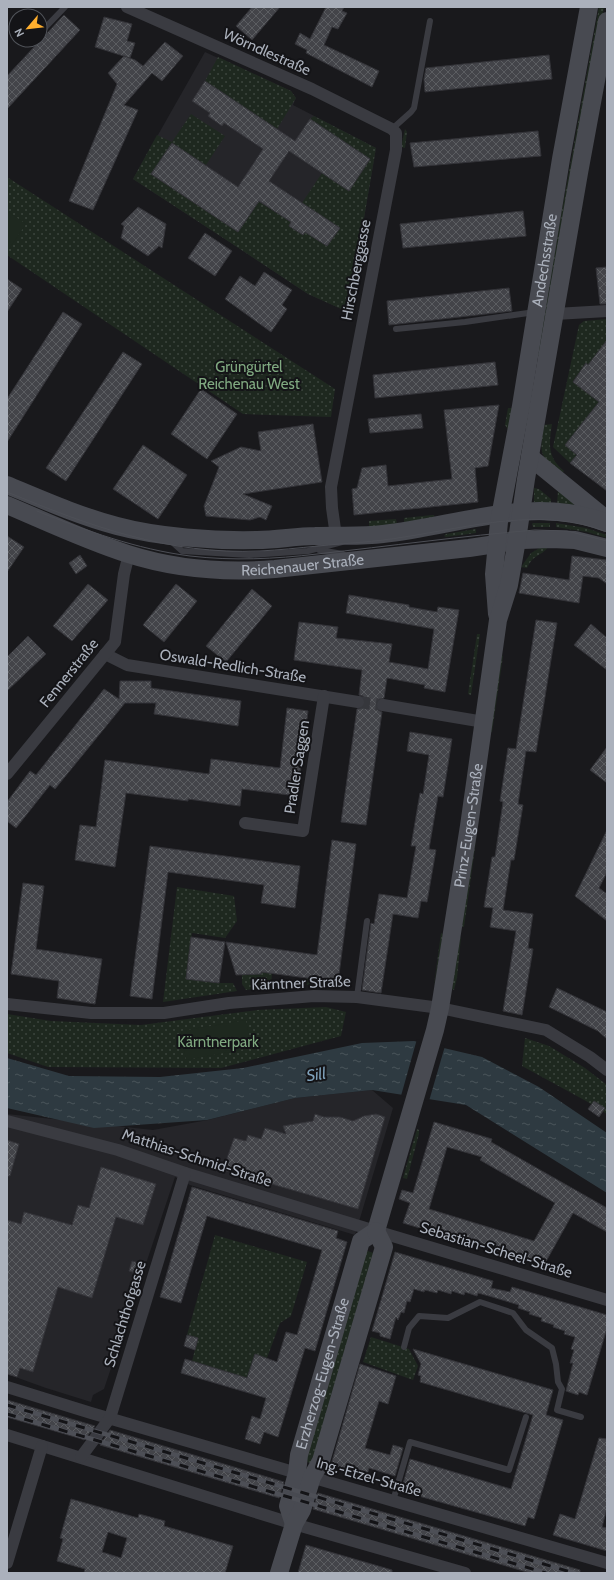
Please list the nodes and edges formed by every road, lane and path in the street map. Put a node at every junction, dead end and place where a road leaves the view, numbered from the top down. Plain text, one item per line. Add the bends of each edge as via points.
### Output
1 (65, 7) edge
2 (127, 7) edge
3 (589, 7) edge
4 (430, 21) dead end
5 (607, 21) edge
6 (48, 25) edge
7 (392, 129) junction
8 (607, 311) edge
9 (536, 312) junction
10 (555, 314) junction
11 (396, 329) dead end
12 (530, 407) junction
13 (530, 457) junction
14 (7, 485) edge
15 (7, 505) edge
16 (521, 511) junction
17 (501, 514) junction
18 (607, 521) edge
19 (164, 535) junction
20 (336, 536) junction
21 (364, 536) junction
22 (517, 540) junction
23 (496, 544) junction
24 (607, 548) edge
25 (318, 550) junction
26 (129, 554) junction
27 (174, 556) junction
28 (368, 559) junction
29 (498, 620) junction
30 (105, 654) junction
31 (324, 696) junction
32 (358, 702) tunnel mouth
33 (383, 706) tunnel mouth
34 (484, 722) junction
35 (7, 774) edge
36 (245, 823) dead end
37 (367, 921) dead end
38 (357, 997) junction
39 (7, 1004) edge
40 (440, 1008) junction
41 (607, 1070) edge
42 (7, 1121) edge
43 (185, 1173) junction
44 (376, 1231) junction
45 (607, 1300) edge
46 (404, 1348) dead end
47 (7, 1387) edge
48 (526, 1417) dead end
49 (581, 1417) dead end
50 (110, 1418) junction
51 (7, 1435) edge
52 (42, 1446) junction
53 (81, 1457) junction
54 (305, 1475) junction
55 (393, 1501) junction
56 (294, 1524) junction
57 (7, 1563) edge
58 (607, 1563) edge
59 (279, 1573) edge
60 (465, 1573) edge

1 - 6 lane
2 - 7 street, Wörndlestraße
3 - 9 street, Andechsstraße
4 - 7 lane via 414,108
5 - 10 street, Andechsstraße
7 - 20 street, Hirschberggasse via 396,134 396,150 331,487
8 - 10 street
9 - 11 lane
9 - 12 street, Andechsstraße
10 - 12 street, Andechsstraße
12 - 13 street, Andechsstraße
12 - 17 street, Andechsstraße
13 - 16 street, Andechsstraße
13 - 18 street
14 - 19 street, Reichenauer Straße via 88,517 117,526
15 - 26 street, Reichenauer Straße
16 - 17 street, Reichenauer Straße
16 - 18 street, Reichenauer Straße via 563,511
16 - 22 street, Prinz-Eugen-Straße
17 - 21 street, Reichenauer Straße
17 - 23 street, Prinz-Eugen-Straße
19 - 20 street, Reichenauer Straße via 246,540
19 - 27 lane
20 - 21 street, Reichenauer Straße
21 - 25 lane
22 - 23 street, Reichenauer Straße
22 - 24 street, Reichenauer Straße via 569,540
22 - 29 street, Prinz-Eugen-Straße
23 - 28 street, Reichenauer Straße
23 - 29 street, Prinz-Eugen-Straße via 494,574
25 - 27 lane via 285,554
25 - 28 lane
26 - 27 street, Reichenauer Straße
26 - 30 street, Fennerstraße via 115,642
27 - 28 street, Reichenauer Straße via 212,570 248,571
29 - 34 street, Prinz-Eugen-Straße
30 - 31 street, Oswald-Redlich-Straße via 126,665
30 - 35 street, Fennerstraße
31 - 32 street, Oswald-Redlich-Straße
31 - 36 street, Pradler Saggen via 303,831
33 - 34 street
34 - 40 street, Prinz-Eugen-Straße
37 - 38 lane
38 - 39 street, Kärntner Straße via 314,996 229,1003 164,1013 91,1013
38 - 40 street, Kärntner Straße
40 - 41 street, Kärntner Straße via 546,1030
40 - 44 street, Prinz-Eugen-Straße
42 - 43 street, Matthias-Schmid-Straße via 118,1150
43 - 44 street, Matthias-Schmid-Straße
43 - 50 street, Schlachthofgasse
44 - 45 street, Sebastian-Scheel-Straße
44 - 54 street, Erzherzog-Eugen-Straße via 361,1241 298,1454
44 - 54 street, Erzherzog-Eugen-Straße via 384,1247 321,1462
46 - 49 lane via 410,1328 420,1316 448,1318 480,1302 513,1313 526,1330 552,1348 558,1382 562,1389 557,1410
47 - 50 street, Ing.-Etzel-Straße
48 - 55 lane via 509,1470 410,1442
50 - 53 street, Schlachthofgasse
50 - 54 street, Ing.-Etzel-Straße
51 - 52 street
52 - 53 street
52 - 57 street
53 - 56 street
54 - 55 street, Ing.-Etzel-Straße
54 - 56 street, Erzherzog-Eugen-Straße via 302,1510
55 - 58 street, Ing.-Etzel-Straße
56 - 59 street, Erzherzog-Eugen-Straße
56 - 60 street

